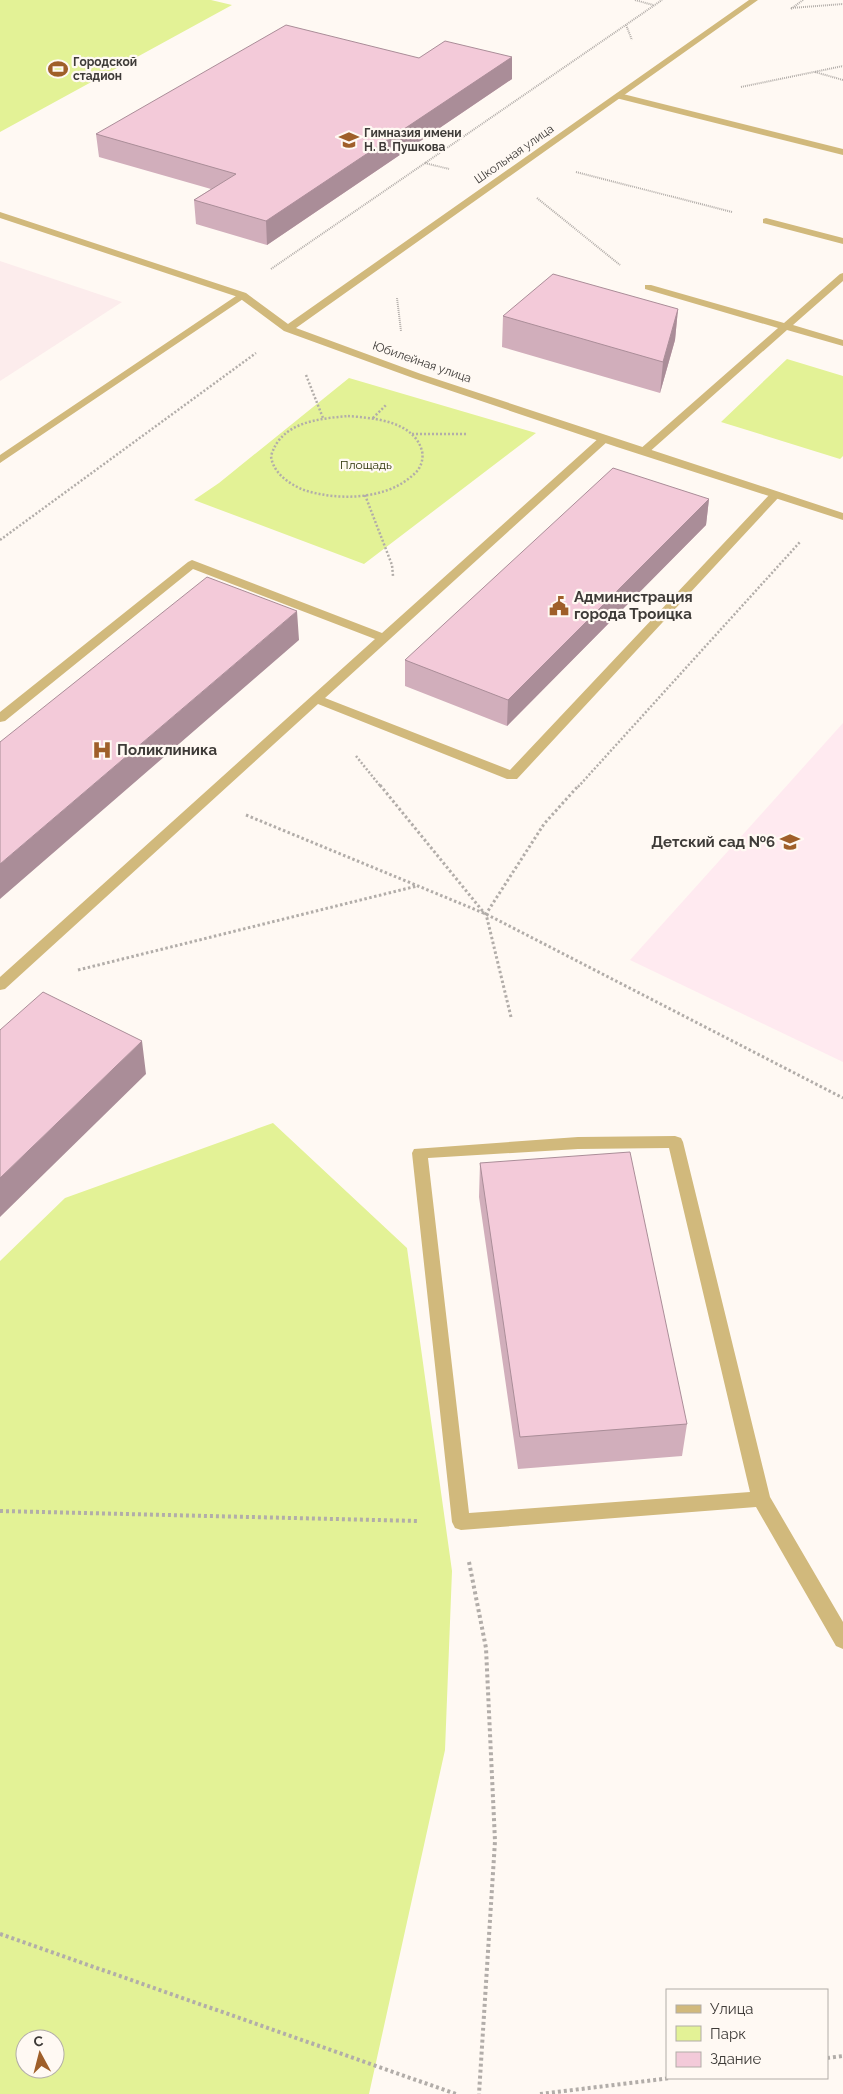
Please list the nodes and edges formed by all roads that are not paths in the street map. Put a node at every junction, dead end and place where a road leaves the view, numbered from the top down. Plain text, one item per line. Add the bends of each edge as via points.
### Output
1 (754, 0) edge
2 (619, 96) junction
3 (843, 152) edge
4 (0, 215) edge
5 (766, 221) road end
6 (843, 241) edge
7 (843, 276) edge
8 (648, 287) road end
9 (242, 295) junction
10 (785, 327) junction
11 (288, 329) junction
12 (843, 343) edge
13 (604, 439) junction
14 (644, 452) junction
15 (0, 460) edge
16 (775, 494) junction
17 (843, 517) edge
18 (384, 638) junction
19 (317, 699) junction
20 (0, 718) edge
21 (0, 985) edge
22 (761, 1499) junction
23 (843, 1640) edge

1 - 2 street, Школьная улица
2 - 3 street
2 - 11 street, Школьная улица
4 - 9 street, Юбилейная улица
5 - 6 street
7 - 10 street
8 - 10 street
9 - 11 street, Юбилейная улица
9 - 15 street
10 - 12 street
10 - 14 street
11 - 13 street, Юбилейная улица
13 - 14 street, Юбилейная улица
13 - 18 street
14 - 16 street, Юбилейная улица
16 - 17 street, Юбилейная улица
16 - 19 street via 512,776
18 - 19 street
18 - 20 street via 192,564
19 - 21 street
22 - 22 street via 461,1522 420,1153 578,1143 675,1142
22 - 23 street

